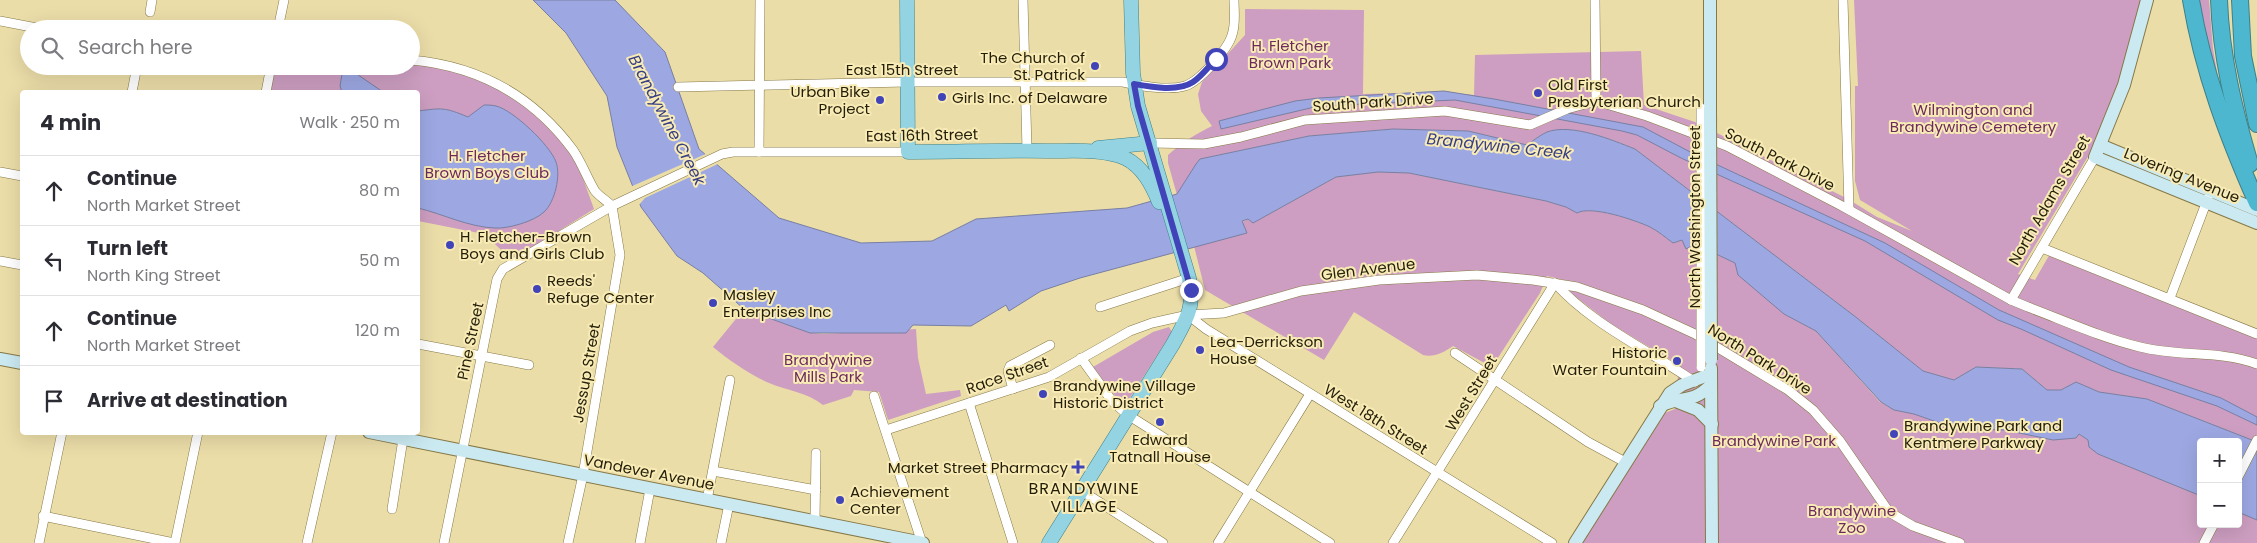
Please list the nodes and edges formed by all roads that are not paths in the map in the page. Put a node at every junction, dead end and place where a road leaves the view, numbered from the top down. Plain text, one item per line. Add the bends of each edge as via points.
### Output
1 (152, 0) edge
2 (284, 0) edge
3 (760, 0) edge
4 (907, 0) edge
5 (1023, 0) edge
6 (1131, 0) edge
7 (1234, 0) edge
8 (1595, 0) edge
9 (1710, 0) edge
10 (1843, 0) edge
11 (2147, 0) edge
12 (2191, 0) edge
13 (2219, 0) edge
14 (2241, 4) edge
15 (150, 12) dead end
16 (280, 20) edge
17 (0, 21) edge
18 (20, 25) edge
19 (420, 61) edge
20 (135, 75) edge
21 (269, 75) edge
22 (906, 82) junction
23 (1025, 83) junction
24 (1134, 84) junction
25 (760, 85) junction
26 (678, 87) dead end
27 (132, 90) edge
28 (266, 90) edge
29 (1596, 100) junction
30 (2257, 124) edge
31 (1150, 143) junction
32 (2100, 145) junction
33 (1027, 150) junction
34 (1074, 151) junction
35 (759, 152) junction
36 (908, 152) junction
37 (2095, 157) junction
38 (0, 172) edge
39 (20, 176) edge
40 (1158, 187) junction
41 (2253, 188) edge
42 (2208, 197) junction
43 (2257, 203) edge
44 (612, 206) junction
45 (1848, 209) junction
46 (2257, 210) edge
47 (2257, 223) edge
48 (2042, 248) junction
49 (0, 261) edge
50 (20, 265) edge
51 (1189, 278) junction
52 (1555, 283) junction
53 (2170, 298) junction
54 (2011, 300) junction
55 (1100, 306) dead end
56 (1188, 314) junction
57 (2257, 334) edge
58 (420, 344) edge
59 (1050, 345) dead end
60 (1456, 353) dead end
61 (481, 356) junction
62 (1080, 358) junction
63 (0, 359) edge
64 (20, 363) edge
65 (2257, 364) edge
66 (530, 365) dead end
67 (1704, 373) junction
68 (730, 380) dead end
69 (1494, 380) junction
70 (1013, 389) junction
71 (1310, 394) junction
72 (874, 396) dead end
73 (969, 403) junction
74 (1666, 403) junction
75 (1128, 416) junction
76 (1712, 424) junction
77 (886, 430) junction
78 (61, 435) edge
79 (197, 435) edge
80 (331, 435) edge
81 (384, 435) edge
82 (403, 439) junction
83 (2257, 440) edge
84 (462, 451) junction
85 (816, 454) dead end
86 (1625, 462) junction
87 (2242, 468) edge
88 (714, 471) junction
89 (1438, 474) junction
90 (583, 475) junction
91 (650, 489) junction
92 (816, 490) junction
93 (1082, 491) junction
94 (1250, 492) junction
95 (707, 500) junction
96 (729, 504) junction
97 (392, 509) dead end
98 (43, 516) junction
99 (815, 521) junction
100 (2212, 528) edge
101 (38, 543) edge
102 (175, 543) edge
103 (307, 543) edge
104 (444, 543) edge
105 (568, 543) edge
106 (640, 543) edge
107 (721, 543) edge
108 (923, 543) edge
109 (1013, 543) edge
110 (1049, 543) edge
111 (1164, 543) edge
112 (1218, 543) edge
113 (1330, 543) edge
114 (1393, 543) edge
115 (1552, 543) edge
116 (1575, 543) edge
117 (1712, 543) edge
118 (1960, 543) edge
119 (2204, 543) edge

1 - 15 street
2 - 16 street
3 - 25 street
4 - 22 main road
5 - 23 street
6 - 24 main road
7 - 24 street, East 15th Street via 1230,40 1195,80 1182,86
8 - 29 street
9 - 67 street, North Washington Street, bridge via 1705,108
10 - 45 street
11 - 32 street, North Adams Street via 2127,78
12 - 41 highway via 2212,92 2229,139
13 - 41 highway via 2230,92
14 - 30 highway via 2243,56
17 - 18 street
19 - 44 street via 451,66 504,88 527,102 564,137 596,192
20 - 27 street
21 - 28 street
22 - 23 street, East 15th Street
22 - 25 street, East 15th Street
22 - 36 main road
23 - 24 street, East 15th Street
23 - 33 street
24 - 31 main road
25 - 26 street, East 15th Street
25 - 35 street
29 - 31 street, South Park Drive via 1566,108 1530,125 1445,111 1320,118 1204,144
29 - 45 street, South Park Drive via 1727,146
31 - 34 main road
31 - 40 main road
32 - 37 street, North Adams Street
32 - 42 street, Lovering Avenue
33 - 34 main road, East 16th Street
33 - 36 main road, East 16th Street
34 - 40 main road, East 16th Street via 1105,153 1125,159
35 - 36 street, East 16th Street
35 - 44 street, East 16th Street via 722,154
37 - 42 street, Lovering Avenue
37 - 48 street, North Adams Street
38 - 39 street
40 - 51 main road
41 - 43 highway
42 - 46 street, Lovering Avenue
42 - 47 street, Lovering Avenue
42 - 53 street
44 - 61 street, Pine Street via 503,269
44 - 90 street, Jessup Street via 620,255
45 - 54 street, South Park Drive
48 - 53 street
48 - 54 street, North Adams Street
49 - 50 street
51 - 55 street
51 - 56 main road via 1192,300
52 - 56 street, Glen Avenue via 1477,275 1399,278 1300,291 1224,314
52 - 67 street via 1588,313
52 - 69 street, West Street
52 - 118 street, North Park Drive via 1599,293 1666,320 1788,390 1813,410 1840,441 1889,512 1912,526
53 - 57 street
54 - 65 street, South Park Drive via 2140,347 2162,352 2217,354
56 - 62 street, Race Street via 1152,322
56 - 71 street, West 18th Street via 1206,329
56 - 75 main road
58 - 61 street
59 - 70 street via 1010,366 1008,371
60 - 69 street
61 - 66 street
61 - 84 street, Pine Street
62 - 70 street, Race Street via 1049,377
62 - 75 street via 1112,401
63 - 64 street
67 - 74 street via 1676,389
67 - 76 street, North Washington Street
68 - 88 street
69 - 86 street via 1588,442
69 - 89 street, West Street
70 - 73 street, Race Street
71 - 89 street, West 18th Street
71 - 94 street
72 - 77 street
73 - 77 street, Race Street
73 - 109 street
74 - 76 street via 1692,407
74 - 86 street
75 - 93 main road
75 - 94 street
76 - 117 street, North Washington Street
77 - 108 street
78 - 98 street
79 - 102 street
80 - 103 street
81 - 82 street, Vandever Avenue
82 - 84 street, Vandever Avenue
82 - 97 street
83 - 87 street
84 - 90 street, Vandever Avenue
84 - 104 street, Pine Street
85 - 92 street
86 - 116 street
88 - 92 street
88 - 95 street
89 - 114 street, West Street
89 - 115 street, West 18th Street
90 - 91 street, Vandever Avenue
90 - 105 street, Jessup Street
91 - 95 street, Vandever Avenue
91 - 106 street
92 - 99 street
93 - 110 main road
93 - 111 street
94 - 112 street
94 - 113 street
95 - 96 street, Vandever Avenue
96 - 99 street, Vandever Avenue
96 - 107 street
98 - 101 street
98 - 102 street
99 - 108 street, Vandever Avenue
100 - 119 street

